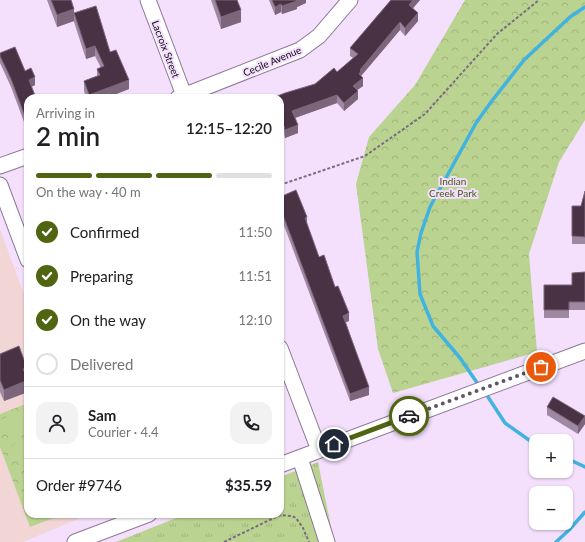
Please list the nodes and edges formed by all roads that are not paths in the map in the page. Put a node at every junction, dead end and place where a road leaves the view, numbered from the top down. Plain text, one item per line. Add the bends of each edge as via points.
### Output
1 (148, 0) edge
2 (350, 0) edge
3 (181, 94) edge
4 (190, 94) edge
5 (24, 157) edge
6 (0, 166) edge
7 (0, 185) edge
8 (24, 249) edge
9 (585, 351) edge
10 (284, 358) edge
11 (319, 450) junction
12 (300, 458) junction
13 (284, 464) edge
14 (124, 518) edge
15 (74, 542) edge
16 (327, 542) edge

1 - 3 street, Lacroix Street
2 - 4 street, Cecile Avenue via 320,36 300,50
5 - 6 street
7 - 8 street
9 - 11 street
10 - 11 street
11 - 12 street
12 - 13 street
12 - 16 street
14 - 15 street

